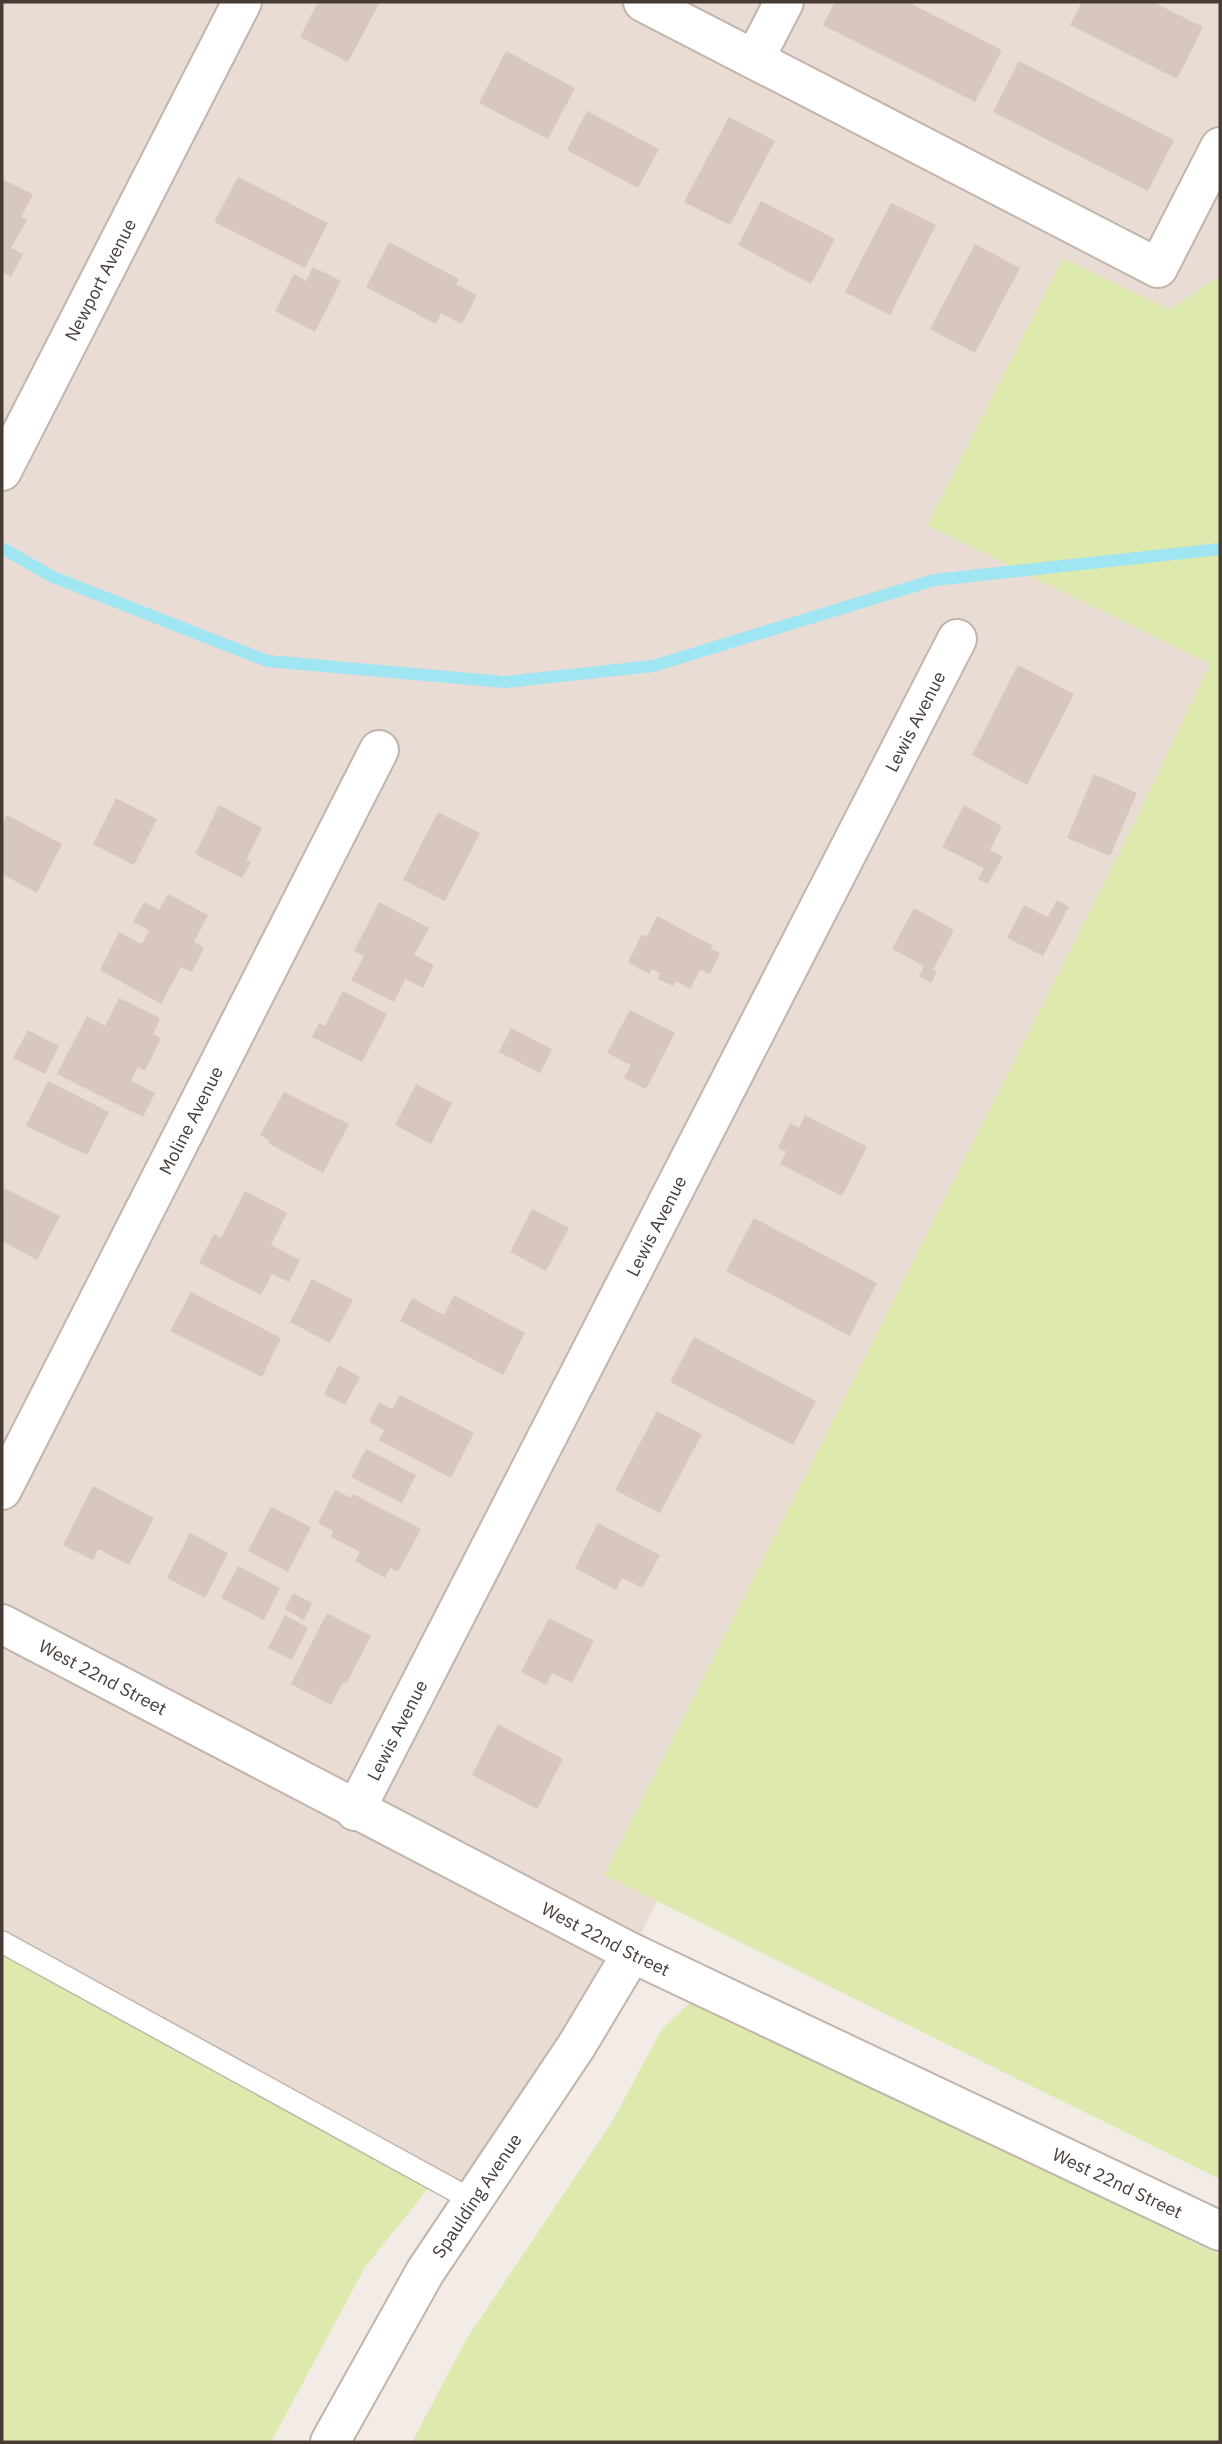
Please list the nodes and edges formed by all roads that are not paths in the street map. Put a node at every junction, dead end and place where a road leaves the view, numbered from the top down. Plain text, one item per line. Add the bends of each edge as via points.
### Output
1 (242, 2) edge
2 (643, 2) edge
3 (784, 2) edge
4 (755, 58) junction
5 (1220, 147) edge
6 (9, 457) edge
7 (957, 639) dead end
8 (379, 750) dead end
9 (2, 1490) edge
10 (2, 1625) edge
11 (355, 1811) junction
12 (2, 1942) edge
13 (632, 1953) junction
14 (472, 2200) junction
15 (1220, 2231) edge
16 (330, 2442) edge

1 - 6 street, Newport Avenue
2 - 4 street
3 - 4 street
4 - 5 street via 1158,268
7 - 11 street, Lewis Avenue
8 - 9 street, Moline Avenue
10 - 11 street, West 22nd Street
11 - 13 street, West 22nd Street
12 - 14 lane
13 - 14 street, Spaulding Avenue via 577,2045
13 - 15 street, West 22nd Street
14 - 16 street, Spaulding Avenue via 375,2358

